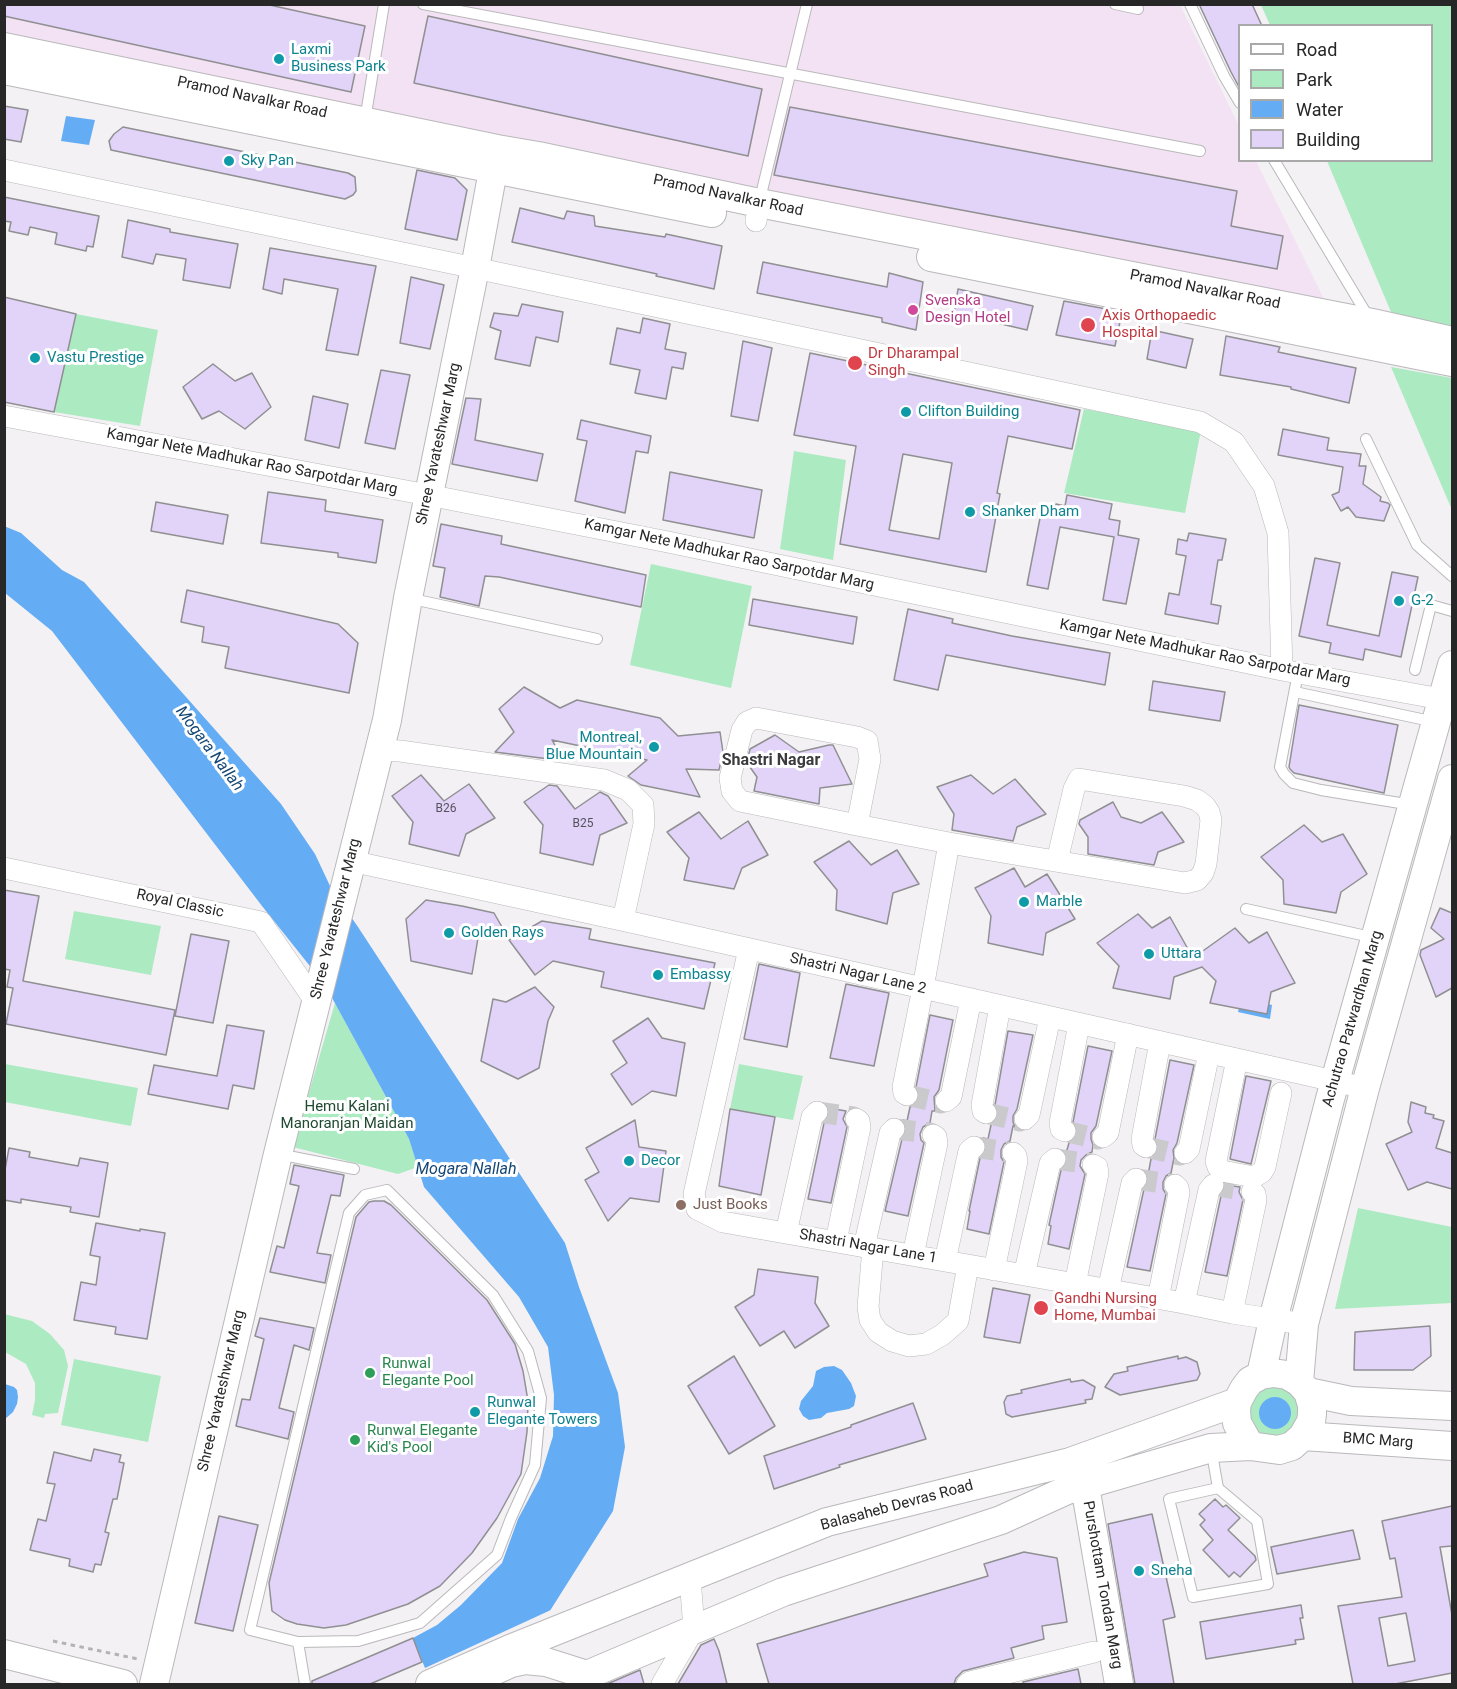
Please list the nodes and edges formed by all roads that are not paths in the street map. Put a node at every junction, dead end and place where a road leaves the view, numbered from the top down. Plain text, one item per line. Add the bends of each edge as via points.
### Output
1 (384, 4) edge
2 (423, 4) edge
3 (807, 4) edge
4 (1115, 4) edge
5 (1190, 4) edge
6 (1138, 9) dead end
7 (4, 47) edge
8 (4, 70) edge
9 (790, 74) junction
10 (1238, 101) edge
11 (365, 122) junction
12 (1200, 151) dead end
13 (495, 159) junction
14 (1275, 162) edge
15 (4, 170) edge
16 (757, 212) junction
17 (475, 268) junction
18 (1372, 323) junction
19 (1452, 341) edge
20 (1452, 362) edge
21 (4, 416) edge
22 (1366, 439) dead end
23 (428, 495) junction
24 (1452, 576) edge
25 (408, 598) junction
26 (1452, 611) edge
27 (597, 639) dead end
28 (1452, 665) edge
29 (1415, 670) dead end
30 (1292, 678) junction
31 (1443, 708) edge
32 (379, 750) junction
33 (1452, 779) edge
34 (1413, 805) junction
35 (857, 825) junction
36 (949, 843) junction
37 (1057, 861) junction
38 (4, 868) edge
39 (348, 874) junction
40 (1246, 909) dead end
41 (623, 920) junction
42 (1376, 938) junction
43 (749, 949) junction
44 (923, 988) junction
45 (317, 995) junction
46 (971, 999) junction
47 (1000, 1006) junction
48 (1050, 1017) junction
49 (1079, 1024) junction
50 (1128, 1034) junction
51 (1160, 1042) junction
52 (1209, 1053) junction
53 (1237, 1059) junction
54 (1335, 1082) junction
55 (1365, 1088) junction
56 (1281, 1093) dead end
57 (907, 1095) dead end
58 (946, 1101) dead end
59 (817, 1112) dead end
60 (986, 1113) dead end
61 (856, 1119) dead end
62 (1025, 1119) dead end
63 (894, 1129) dead end
64 (1065, 1131) dead end
65 (933, 1135) dead end
66 (1103, 1137) dead end
67 (974, 1147) dead end
68 (1146, 1147) dead end
69 (1012, 1153) dead end
70 (1185, 1153) dead end
71 (278, 1154) junction
72 (1054, 1159) dead end
73 (1093, 1165) dead end
74 (354, 1169) dead end
75 (1136, 1179) dead end
76 (1175, 1185) dead end
77 (1214, 1185) dead end
78 (1252, 1192) dead end
79 (786, 1233) junction
80 (836, 1241) junction
81 (868, 1247) junction
82 (913, 1256) junction
83 (945, 1261) junction
84 (968, 1265) junction
85 (994, 1270) junction
86 (1024, 1275) junction
87 (1075, 1284) junction
88 (1108, 1290) junction
89 (1158, 1299) junction
90 (1184, 1303) junction
91 (1233, 1313) junction
92 (1273, 1320) junction
93 (1304, 1324) junction
94 (1261, 1375) junction
95 (1303, 1387) junction
96 (1237, 1402) junction
97 (1452, 1406) edge
98 (1303, 1436) junction
99 (1250, 1446) junction
100 (1452, 1446) edge
101 (1211, 1448) junction
102 (1070, 1462) junction
103 (1076, 1488) junction
104 (1218, 1488) junction
105 (1090, 1571) junction
106 (690, 1578) junction
107 (694, 1629) junction
108 (298, 1642) junction
109 (1094, 1652) junction
110 (4, 1654) edge
111 (510, 1656) junction
112 (150, 1673) edge
113 (123, 1684) edge
114 (305, 1684) edge
115 (430, 1684) edge
116 (465, 1684) edge
117 (662, 1684) edge
118 (967, 1684) edge
119 (1100, 1684) edge
120 (1119, 1684) edge

1 - 11 lane
2 - 9 lane
3 - 9 lane
4 - 6 lane
5 - 10 lane
7 - 11 street, Pramod Navalkar Road
8 - 13 street, Pramod Navalkar Road
9 - 12 lane
9 - 16 lane
11 - 13 street, Pramod Navalkar Road
13 - 16 street, Pramod Navalkar Road via 538,156
13 - 17 street, Shree Yavateshwar Marg
14 - 18 lane
15 - 17 street
16 - 18 street, Pramod Navalkar Road
16 - 20 street, Pramod Navalkar Road
17 - 23 street, Shree Yavateshwar Marg
17 - 30 street via 1200,422 1234,442 1264,486 1278,533
18 - 19 street, Pramod Navalkar Road
21 - 23 street, Kamgar Nete Madhukar Rao Sarpotdar Marg
22 - 24 lane via 1417,544
23 - 25 street, Shree Yavateshwar Marg
23 - 30 street, Kamgar Nete Madhukar Rao Sarpotdar Marg via 668,542
25 - 27 lane
25 - 32 street, Shree Yavateshwar Marg
26 - 29 lane via 1431,605
28 - 31 street, Achutrao Patwardhan Marg
30 - 31 street, Kamgar Nete Madhukar Rao Sarpotdar Marg
30 - 34 lane via 1280,767 1284,774 1293,783 1321,790
31 - 34 street, Achutrao Patwardhan Marg
32 - 39 street, Shree Yavateshwar Marg
32 - 41 street via 604,780 628,790 643,805 644,824
33 - 55 street, Achutrao Patwardhan Marg
34 - 42 street, Achutrao Patwardhan Marg
35 - 35 street via 870,759 867,741 756,718 747,722 730,778 732,791 740,801
35 - 36 street
36 - 37 street
36 - 44 street
37 - 37 street via 1185,883 1197,880 1206,864 1209,812 1184,796 1079,778
38 - 45 street, Royal Classic via 261,922
39 - 41 street, Shastri Nagar Lane 2
39 - 45 street, Shree Yavateshwar Marg
40 - 42 lane
41 - 43 street, Shastri Nagar Lane 2
42 - 54 street, Achutrao Patwardhan Marg
43 - 44 street, Shastri Nagar Lane 2
43 - 79 street, Shastri Nagar Lane 1 via 694,1194 697,1209 723,1222
44 - 46 street, Shastri Nagar Lane 2
44 - 57 street via 903,1087
45 - 71 street, Shree Yavateshwar Marg
46 - 47 street, Shastri Nagar Lane 2
46 - 58 street via 951,1097
47 - 48 street, Shastri Nagar Lane 2
47 - 60 street via 982,1105
48 - 49 street, Shastri Nagar Lane 2
48 - 62 street
49 - 50 street, Shastri Nagar Lane 2
49 - 64 street via 1060,1123
50 - 51 street, Shastri Nagar Lane 2
50 - 66 street via 1108,1132
51 - 52 street, Shastri Nagar Lane 2
51 - 68 street via 1142,1139
52 - 53 street, Shastri Nagar Lane 2
52 - 70 street
53 - 54 street, Shastri Nagar Lane 2
53 - 56 street via 1216,1161 1222,1171 1254,1177 1262,1172
54 - 55 street, Shastri Nagar Lane 2
54 - 92 street, Achutrao Patwardhan Marg
55 - 93 street, Achutrao Patwardhan Marg
59 - 79 street via 812,1117
61 - 80 street via 860,1127
63 - 81 street via 890,1133
65 - 82 street via 937,1143
67 - 83 street via 969,1151
69 - 85 street via 1017,1161
71 - 74 lane
71 - 112 street, Shree Yavateshwar Marg
72 - 86 street
73 - 87 street via 1098,1173
75 - 88 street
76 - 89 street via 1179,1193
77 - 90 street via 1209,1190
78 - 91 street via 1257,1200
79 - 80 street, Shastri Nagar Lane 1
80 - 81 street, Shastri Nagar Lane 1
81 - 82 street, Shastri Nagar Lane 1
81 - 84 street via 870,1320 878,1332 909,1346 926,1344 958,1321
82 - 83 street, Shastri Nagar Lane 1
83 - 84 street, Shastri Nagar Lane 1
84 - 85 street, Shastri Nagar Lane 1
85 - 86 street, Shastri Nagar Lane 1
86 - 87 street, Shastri Nagar Lane 1
87 - 88 street, Shastri Nagar Lane 1
88 - 89 street, Shastri Nagar Lane 1
89 - 90 street, Shastri Nagar Lane 1
90 - 91 street, Shastri Nagar Lane 1
91 - 92 street, Shastri Nagar Lane 1
92 - 93 street, Shastri Nagar Lane 1
92 - 94 street, Achutrao Patwardhan Marg
93 - 95 street, Achutrao Patwardhan Marg
94 - 95 street via 1287,1375
94 - 96 street via 1250,1381
95 - 97 street via 1351,1401
95 - 98 street via 1312,1405 1311,1422
96 - 99 street via 1237,1423
96 - 102 street, Balasaheb Devras Road
98 - 99 street via 1292,1446 1279,1450
98 - 100 street, BMC Marg
99 - 101 street
101 - 103 street
101 - 104 lane
102 - 103 street
102 - 106 street, Balasaheb Devras Road via 827,1522
103 - 105 street, Purshottam Tondan Marg
103 - 107 street via 1001,1520 783,1592
104 - 104 lane via 1257,1521 1268,1584 1192,1597 1169,1498
105 - 109 street, Purshottam Tondan Marg
105 - 120 street, Purshottam Tondan Marg
106 - 107 street
106 - 111 street, Balasaheb Devras Road
107 - 111 street via 587,1675
107 - 117 street
108 - 108 lane via 358,1641 420,1623 497,1555 535,1465 541,1398 528,1351 493,1295 387,1190 365,1195 349,1213 250,1630
108 - 114 lane
109 - 118 street
109 - 119 street, Purshottam Tondan Marg
110 - 113 street
111 - 115 street, Balasaheb Devras Road
111 - 116 street

